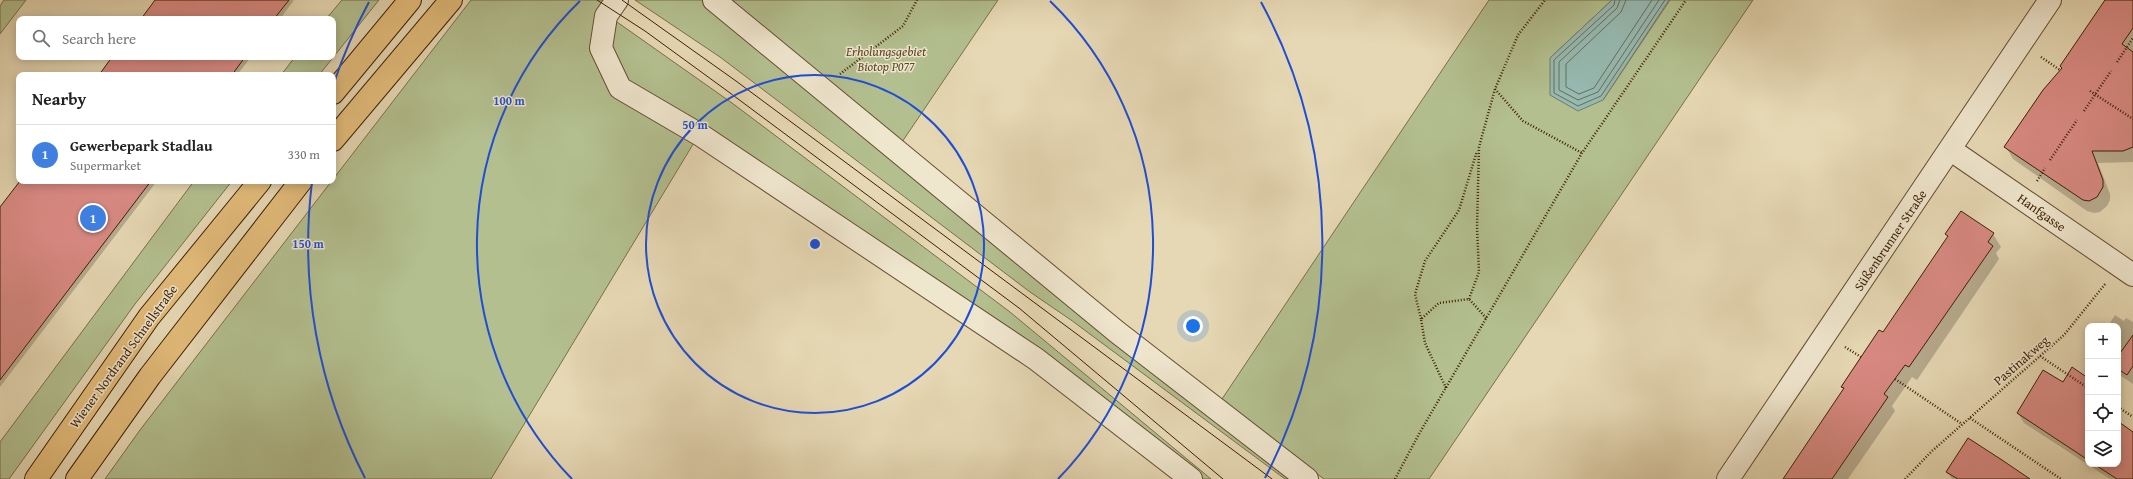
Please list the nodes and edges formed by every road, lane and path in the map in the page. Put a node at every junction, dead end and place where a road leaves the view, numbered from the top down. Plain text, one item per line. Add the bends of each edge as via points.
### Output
1 (410, 0) edge
2 (451, 0) edge
3 (617, 0) edge
4 (714, 0) edge
5 (917, 0) edge
6 (1545, 0) edge
7 (1686, 0) edge
8 (2050, 0) edge
9 (2133, 38) edge
10 (2041, 58) dead end
11 (2117, 62) dead end
12 (2060, 70) dead end
13 (2112, 71) dead end
14 (819, 86) junction
15 (336, 89) edge
16 (1495, 89) junction
17 (2090, 91) dead end
18 (2095, 94) junction
19 (2084, 110) dead end
20 (2133, 119) edge
21 (2077, 120) dead end
22 (336, 136) edge
23 (1479, 147) junction
24 (1951, 150) junction
25 (1582, 153) junction
26 (2050, 160) dead end
27 (258, 184) edge
28 (299, 184) edge
29 (2126, 270) edge
30 (1468, 299) junction
31 (1421, 319) junction
32 (1487, 319) junction
33 (1845, 347) dead end
34 (1862, 356) dead end
35 (2040, 356) junction
36 (1895, 379) dead end
37 (2085, 386) edge
38 (1446, 388) junction
39 (2121, 409) edge
40 (2133, 417) edge
41 (1970, 418) junction
42 (1962, 424) junction
43 (36, 479) edge
44 (77, 479) edge
45 (1191, 479) edge
46 (1307, 479) edge
47 (1395, 479) edge
48 (1728, 479) edge
49 (1905, 479) edge
50 (2061, 479) edge

1 - 15 highway
2 - 22 highway
3 - 45 street via 606,16 601,48 620,88 702,136 1036,359
4 - 14 street
5 - 14 path via 903,26
6 - 16 path via 1518,35
7 - 25 path
8 - 24 street, Süßenbrunner Straße
9 - 11 path
10 - 12 path
13 - 18 path
14 - 46 street via 1117,332
16 - 23 path
16 - 25 path via 1523,121
17 - 18 path
18 - 19 path
18 - 20 path
21 - 26 path
23 - 30 path via 1479,272
23 - 31 path via 1459,210 1425,261 1415,294
24 - 29 street, Hanfgasse
24 - 48 street, Süßenbrunner Straße
25 - 32 path
27 - 43 highway, Wiener Nordrand Schnellstraße via 149,317
28 - 44 highway via 150,376
29 - 35 path, Pastinakweg via 2064,336
30 - 31 path via 1439,303
30 - 32 path
31 - 38 path via 1425,343
32 - 38 path
33 - 34 path
35 - 37 path
35 - 41 path, Pastinakweg
36 - 42 path
38 - 47 path
39 - 40 path
41 - 42 path, Pastinakweg
41 - 50 path
42 - 49 path, Pastinakweg

